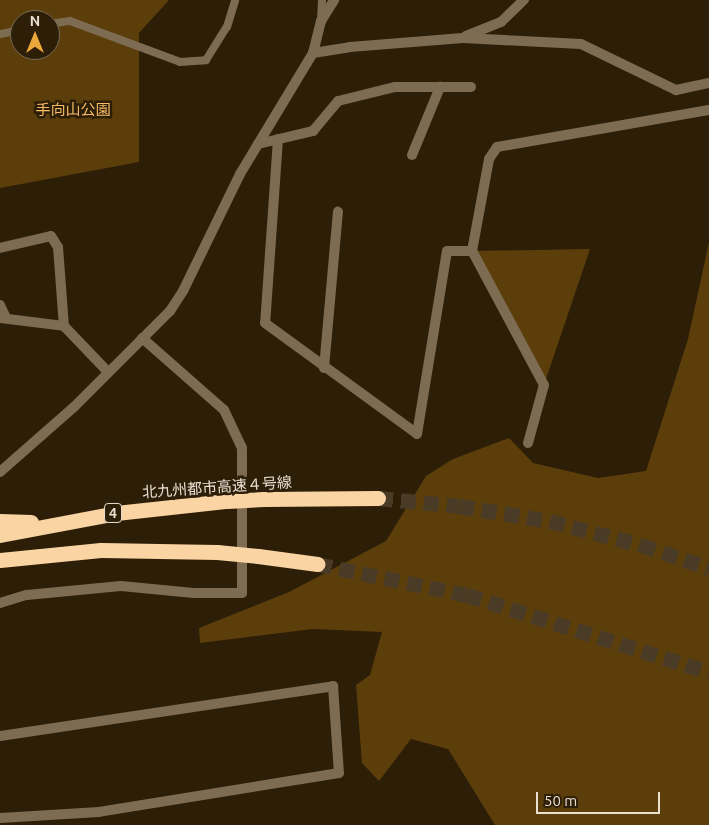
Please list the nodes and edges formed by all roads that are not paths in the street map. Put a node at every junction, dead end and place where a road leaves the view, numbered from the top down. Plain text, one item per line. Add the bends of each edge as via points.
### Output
1 (235, 0) edge
2 (322, 0) edge
3 (334, 0) edge
4 (524, 0) edge
5 (322, 21) junction
6 (60, 22) edge
7 (463, 38) junction
8 (313, 53) junction
9 (709, 83) edge
10 (440, 87) junction
11 (471, 87) dead end
12 (709, 110) edge
13 (278, 139) junction
14 (258, 144) junction
15 (412, 155) dead end
16 (338, 212) dead end
17 (0, 248) edge
18 (472, 251) junction
19 (0, 305) edge
20 (3, 318) edge
21 (64, 326) junction
22 (142, 338) junction
23 (324, 368) junction
24 (108, 372) junction
25 (528, 443) dead end
26 (0, 472) edge
27 (378, 498) tunnel mouth
28 (0, 521) edge
29 (63, 522) junction
30 (0, 535) edge
31 (0, 560) edge
32 (317, 564) tunnel mouth
33 (0, 603) edge
34 (0, 736) edge
35 (0, 818) edge

1 - 6 lane via 228,27 206,60 180,62 70,21
2 - 5 lane
3 - 5 street
4 - 7 street via 501,22
5 - 8 street
7 - 8 street
7 - 9 street via 581,44 676,90
8 - 14 street
10 - 11 street
10 - 13 street via 394,87 338,101 313,131
10 - 15 street
12 - 18 street via 497,147 489,158
13 - 14 street
13 - 23 street via 265,323
14 - 22 street via 184,291 170,311
16 - 23 street
17 - 21 street via 51,236 58,247
18 - 23 street via 447,251 417,434
18 - 25 street via 544,385
19 - 20 street
20 - 21 street
21 - 24 street
22 - 24 street
22 - 33 street via 224,410 242,448 242,594 194,594 121,586 28,594
24 - 26 street via 47,433
27 - 29 highway, 北九州都市高速４号線 / 4, bridge via 174,505
28 - 29 highway
29 - 30 highway, 北九州都市高速４号線 / 4
31 - 32 highway, bridge via 101,550 217,552
34 - 35 street via 333,686 339,773 99,812

